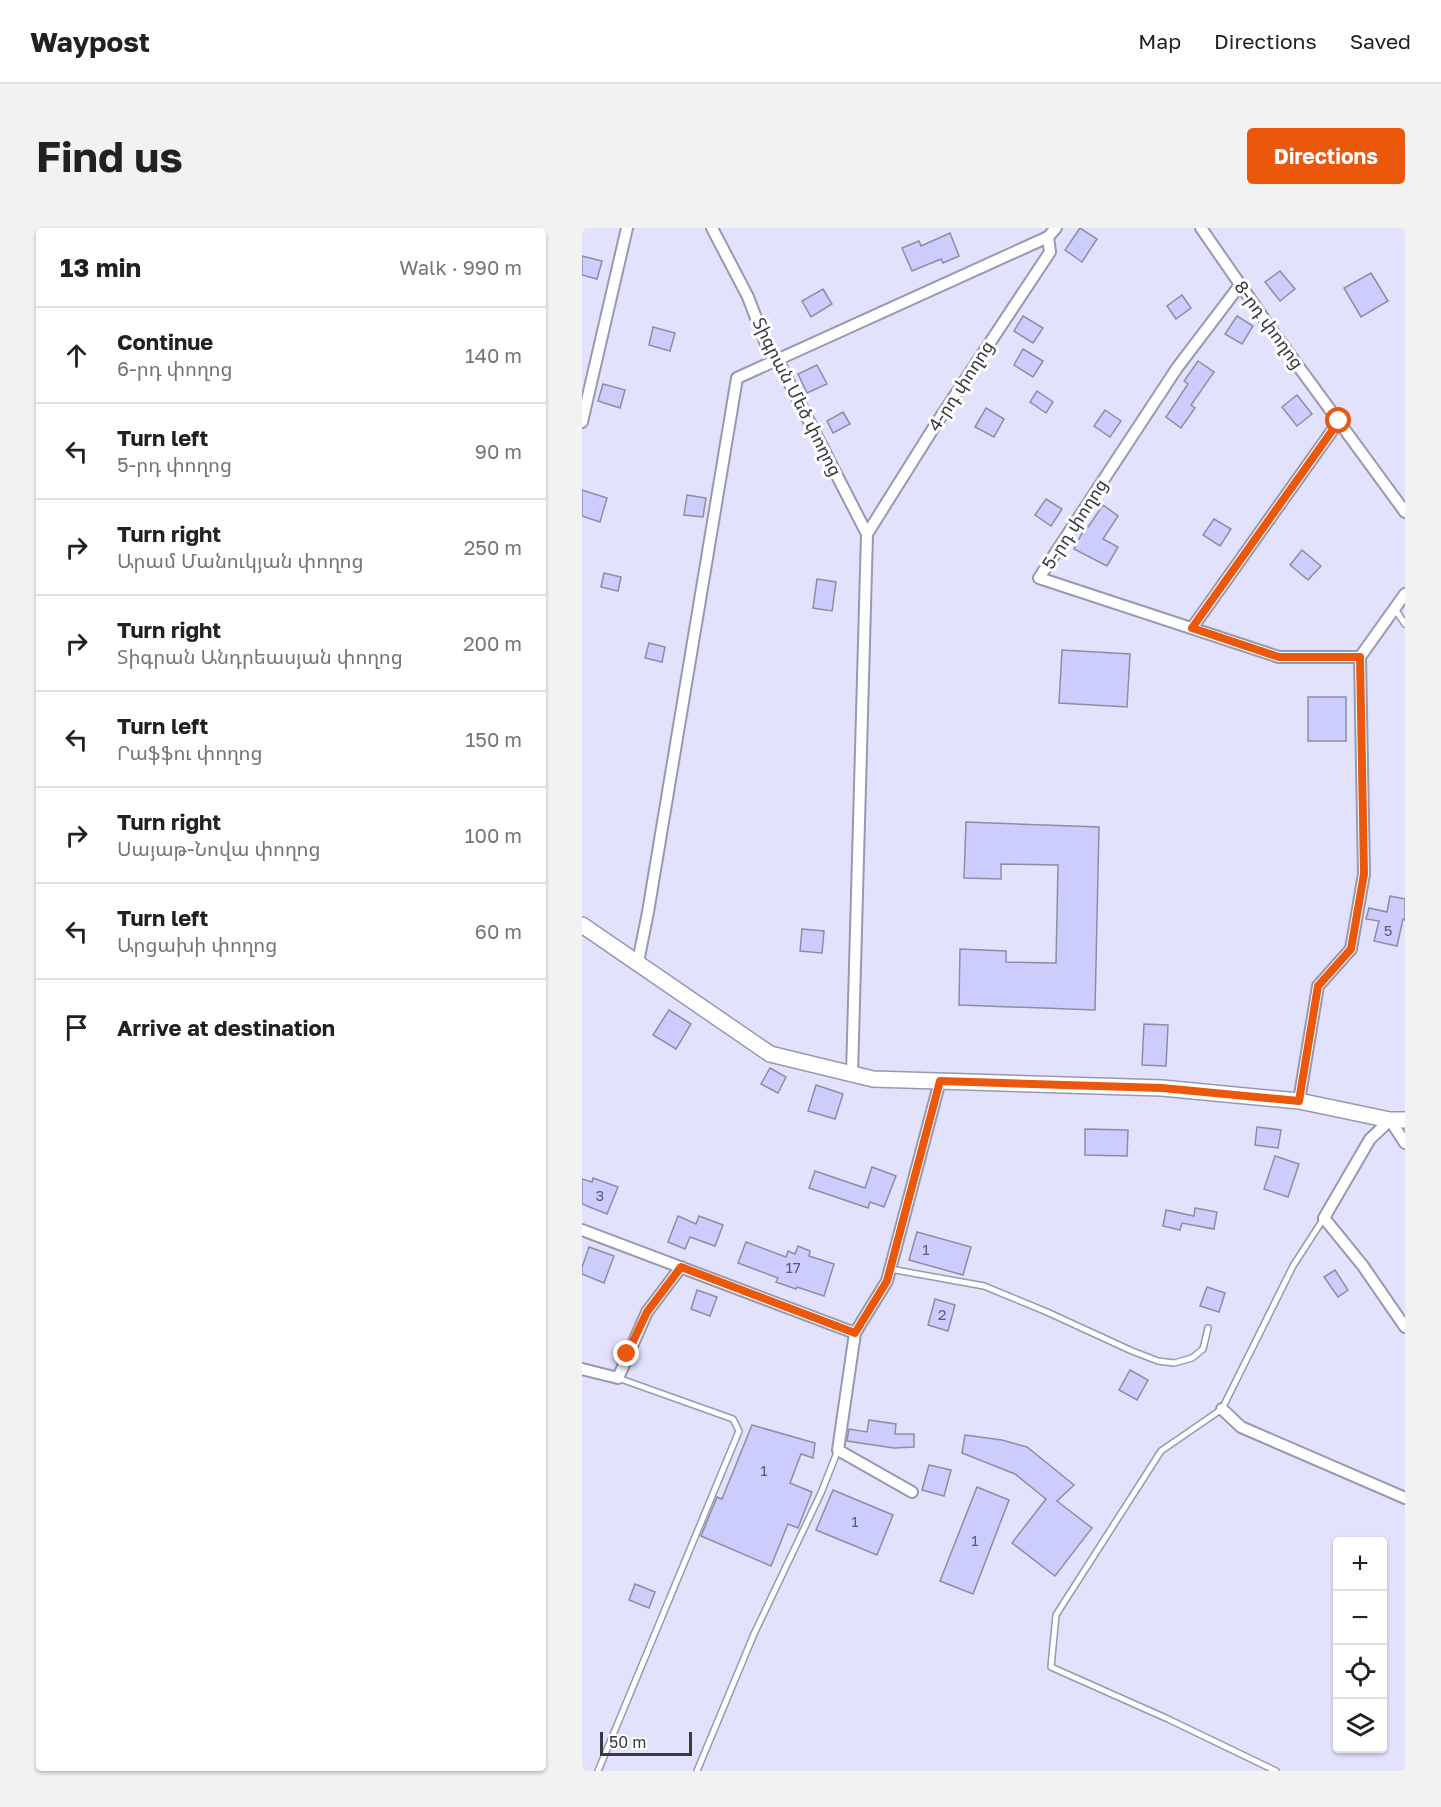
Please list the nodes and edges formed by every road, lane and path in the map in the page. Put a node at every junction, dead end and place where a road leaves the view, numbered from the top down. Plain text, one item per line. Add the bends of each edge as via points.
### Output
1 (627, 228) edge
2 (712, 228) edge
3 (1056, 228) edge
4 (1201, 228) edge
5 (1048, 237) junction
6 (1240, 285) junction
7 (777, 359) junction
8 (1339, 421) junction
9 (582, 422) edge
10 (1405, 512) edge
11 (867, 534) junction
12 (1405, 594) edge
13 (1395, 609) junction
14 (1405, 624) edge
15 (1192, 628) junction
16 (1360, 657) junction
17 (582, 925) edge
18 (638, 962) junction
19 (852, 1074) junction
20 (940, 1081) junction
21 (1299, 1101) junction
22 (1397, 1120) edge
23 (1405, 1143) edge
24 (1324, 1218) junction
25 (582, 1230) edge
26 (681, 1267) junction
27 (890, 1269) junction
28 (1405, 1326) edge
29 (1208, 1328) dead end
30 (855, 1333) junction
31 (582, 1371) edge
32 (618, 1378) junction
33 (1222, 1409) junction
34 (838, 1450) junction
35 (912, 1492) dead end
36 (1405, 1498) edge
37 (598, 1771) edge
38 (697, 1771) edge
39 (1276, 1771) edge

1 - 9 street
2 - 7 street, Տիգրան Մեծ փողոց via 748,297 766,344
3 - 5 street
4 - 6 street, 8-րդ փողոց
5 - 7 street
5 - 11 street, 4-րդ փողոց via 1050,252
6 - 8 street, 8-րդ փողոց
6 - 15 street, 5-րդ փողոց via 1177,368 1039,578
7 - 11 street, Տիգրան Մեծ փողոց
7 - 18 street via 737,378
8 - 10 street, 8-րդ փողոց
8 - 15 street
11 - 19 street
12 - 13 street
13 - 14 lane
13 - 16 street
15 - 16 street, 5-րդ փողոց via 1279,657
16 - 21 street via 1364,874 1351,949 1318,986
17 - 18 main road
18 - 19 main road via 770,1054
19 - 20 main road via 873,1079
20 - 21 main road via 1162,1088
20 - 27 street
21 - 22 main road
22 - 23 street
22 - 24 street via 1370,1139
24 - 28 street
24 - 33 lane via 1293,1266
25 - 26 street
26 - 30 street
26 - 32 street via 647,1312
27 - 29 lane via 984,1286 1158,1361 1174,1363 1192,1358 1203,1349
27 - 30 street via 887,1281
30 - 34 street
31 - 32 street
32 - 37 lane via 733,1419 739,1431
33 - 36 street via 1241,1427
33 - 39 lane via 1161,1451 1056,1615 1051,1667
34 - 35 street
34 - 38 lane

